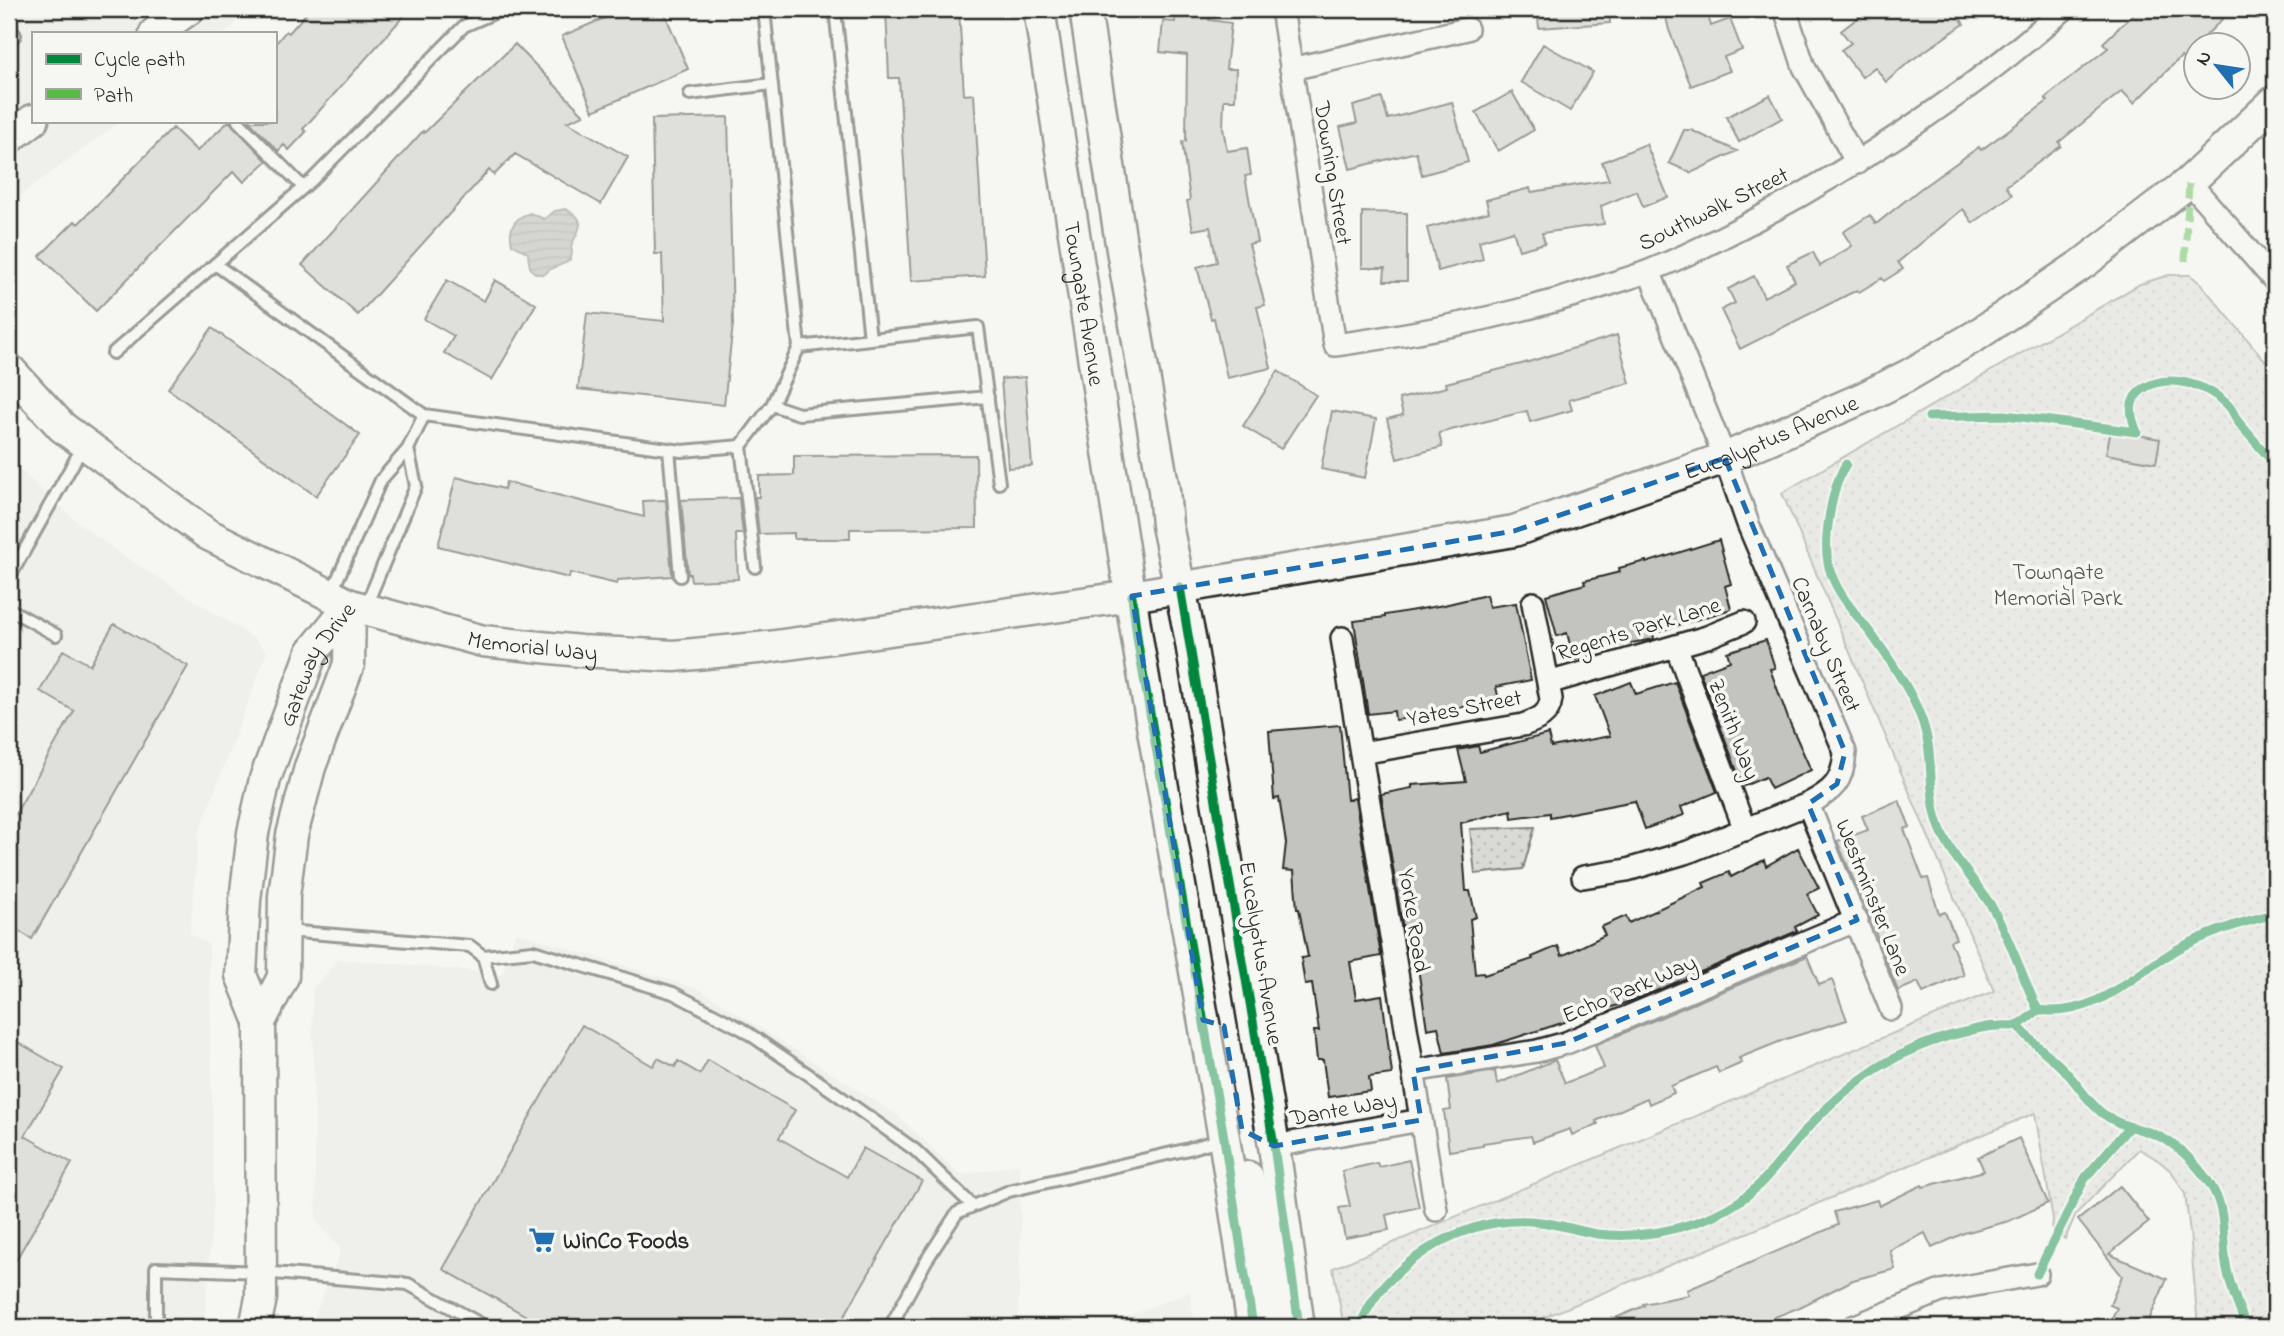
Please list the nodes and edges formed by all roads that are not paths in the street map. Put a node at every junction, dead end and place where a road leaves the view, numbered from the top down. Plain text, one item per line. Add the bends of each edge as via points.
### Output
1 (189, 9) edge
2 (503, 9) edge
3 (764, 9) edge
4 (835, 9) edge
5 (1039, 9) edge
6 (1084, 9) edge
7 (1282, 9) edge
8 (1785, 9) edge
9 (2064, 9) edge
10 (1467, 29) dead end
11 (156, 32) edge
12 (1291, 69) junction
13 (772, 85) junction
14 (690, 94) dead end
15 (2275, 101) edge
16 (32, 121) edge
17 (239, 122) edge
18 (9, 138) edge
19 (1857, 163) junction
20 (2189, 183) junction
21 (303, 187) junction
22 (215, 264) junction
23 (1649, 271) junction
24 (2275, 281) edge
25 (870, 339) junction
26 (1335, 345) joint
27 (799, 346) junction
28 (113, 353) dead end
29 (9, 369) edge
30 (988, 397) junction
31 (772, 405) junction
32 (424, 415) junction
33 (84, 444) junction
34 (741, 446) junction
35 (408, 449) junction
36 (669, 449) junction
37 (1725, 458) junction
38 (999, 483) dead end
39 (755, 567) dead end
40 (680, 576) dead end
41 (9, 578) edge
42 (1180, 587) junction
43 (1132, 596) junction
44 (348, 603) junction
45 (1534, 603) dead end
46 (9, 609) edge
47 (1744, 622) dead end
48 (56, 635) dead end
49 (1342, 638) dead end
50 (1676, 646) junction
51 (1548, 683) junction
52 (1361, 753) junction
53 (1808, 804) junction
54 (1745, 830) junction
55 (1583, 877) dead end
56 (1857, 920) junction
57 (284, 931) junction
58 (482, 956) junction
59 (491, 984) dead end
60 (1891, 1009) dead end
61 (1203, 1020) junction
62 (260, 1022) junction
63 (1413, 1071) junction
64 (1421, 1120) junction
65 (1224, 1138) junction
66 (1274, 1146) junction
67 (973, 1206) junction
68 (1436, 1210) dead end
69 (261, 1272) junction
70 (2037, 1274) dead end
71 (156, 1327) edge
72 (255, 1327) edge
73 (486, 1327) edge
74 (890, 1327) edge
75 (1253, 1327) edge
76 (1278, 1327) edge
77 (1299, 1327) edge
78 (1853, 1327) edge

1 - 11 street
2 - 21 lane via 464,26
3 - 13 lane
4 - 25 lane
5 - 43 street, Towngate Avenue
6 - 42 street, Towngate Avenue
7 - 12 street, Downing Street
8 - 19 street via 1804,67
9 - 19 street, Southwalk Street via 1948,103
10 - 12 street
12 - 26 street, Downing Street
13 - 14 lane
13 - 27 lane
15 - 20 street, Eucalyptus Avenue
16 - 18 street
17 - 21 lane
19 - 23 street, Southwalk Street via 1756,220
20 - 24 street
20 - 37 street, Eucalyptus Avenue via 2085,262 1977,335 1865,397
21 - 22 lane
22 - 28 lane
22 - 32 lane
23 - 26 street, Southwalk Street via 1531,309 1412,335
23 - 37 street, Carnaby Street
25 - 27 lane
25 - 30 lane via 978,327
27 - 31 lane
29 - 33 street, Memorial Way via 62,427
30 - 31 lane via 799,414
30 - 38 lane
31 - 34 lane
32 - 35 lane
32 - 36 lane
33 - 41 lane
33 - 44 street, Memorial Way via 207,534
34 - 36 lane
34 - 39 lane
35 - 44 lane via 381,480
35 - 44 lane via 416,486
36 - 40 lane
37 - 42 street, Eucalyptus Avenue via 1514,531
37 - 53 street, Carnaby Street via 1748,524 1845,752 1837,783
42 - 43 street, Eucalyptus Avenue
42 - 66 street, Eucalyptus Avenue
43 - 44 street, Memorial Way via 674,656 483,641
43 - 61 street
44 - 57 street, Gateway Drive via 349,664 310,767 292,835
44 - 62 street, Gateway Drive via 312,652 265,779 253,833 242,975
45 - 51 street, Yates Street
46 - 48 lane
47 - 50 street, Regents Park Lane
49 - 52 street, Yorke Road
50 - 51 street, Regents Park Lane
50 - 54 street, Zenith Way
51 - 52 street, Yates Street via 1550,708 1540,719
52 - 63 street, Yorke Road
53 - 54 street, Carnaby Street
53 - 56 street, Westminster Lane
54 - 55 street, Carnaby Street via 1627,870
56 - 60 street, Westminster Lane
56 - 63 street, Echo Park Way via 1566,1043
57 - 58 lane via 470,946
57 - 62 street, Gateway Drive via 283,977
58 - 59 lane
58 - 67 lane via 533,951 673,993 743,1029 831,1090 915,1150
61 - 65 street
61 - 66 street via 1224,1026 1242,1130
62 - 69 street, Gateway Drive
63 - 64 street, Yorke Road
64 - 66 street, Dante Way
64 - 68 street, Yorke Road
65 - 67 lane via 1009,1191
65 - 75 street
65 - 76 street via 1247,1172
66 - 77 street, Eucalyptus Avenue
67 - 74 lane via 957,1213
69 - 71 lane via 156,1268
69 - 72 street, Gateway Drive
69 - 73 lane via 408,1283
70 - 78 street via 1941,1291

